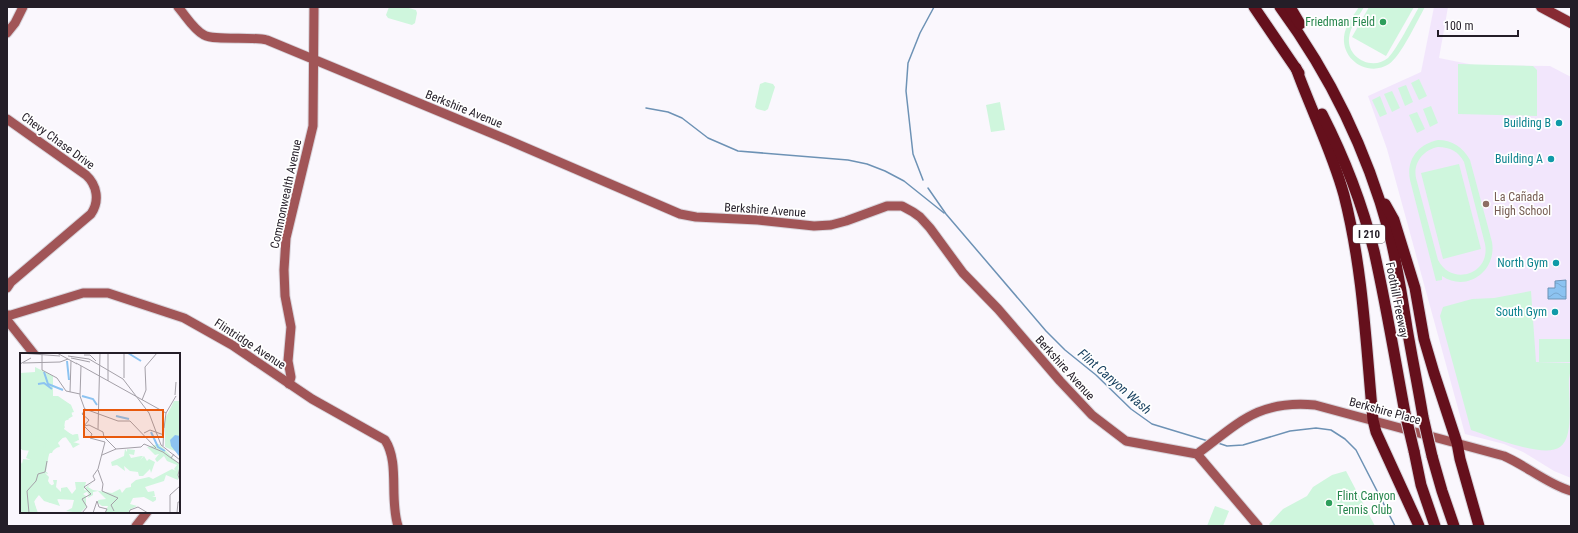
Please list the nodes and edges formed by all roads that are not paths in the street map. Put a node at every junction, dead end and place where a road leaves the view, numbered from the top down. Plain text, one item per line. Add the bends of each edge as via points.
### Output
1 (22, 7) edge
2 (178, 7) edge
3 (314, 7) edge
4 (1254, 7) edge
5 (1280, 7) edge
6 (1290, 7) edge
7 (1541, 7) edge
8 (1571, 23) edge
9 (7, 33) edge
10 (314, 60) junction
11 (1296, 68) junction
12 (1326, 78) junction
13 (7, 119) edge
14 (1370, 175) junction
15 (7, 288) edge
16 (7, 315) edge
17 (7, 320) edge
18 (33, 353) edge
19 (289, 384) junction
20 (1373, 420) junction
21 (1457, 443) junction
22 (1200, 451) junction
23 (1571, 491) edge
24 (146, 513) edge
25 (136, 526) edge
26 (398, 526) edge
27 (1258, 526) edge
28 (1419, 526) edge
29 (1435, 526) edge
30 (1454, 526) edge
31 (1479, 526) edge

1 - 9 street
2 - 10 street, Berkshire Avenue via 206,36 261,39
3 - 10 street, Commonwealth Avenue
4 - 11 highway, Foothill Freeway / I 210
5 - 12 highway, Foothill Freeway / I 210 via 1311,51
6 - 12 highway via 1308,37
7 - 8 main road
10 - 19 street, Commonwealth Avenue via 313,126 286,238 285,296 291,327
10 - 22 street, Berkshire Avenue via 680,214 814,226 846,222 887,206 902,206 920,217 963,273 1092,415 1126,441
11 - 20 highway via 1328,146 1350,221 1361,281
11 - 29 highway, Foothill Freeway / I 210, bridge via 1342,154 1373,250 1405,413 1421,484
12 - 14 highway, Foothill Freeway / I 210 via 1350,125
13 - 15 street, Chevy Chase Drive via 86,175 94,187 97,198 94,210 90,214
14 - 21 highway via 1394,220 1415,288 1424,339
14 - 30 highway, Foothill Freeway / I 210, bridge via 1396,262 1432,456
16 - 19 street, Flintridge Avenue via 83,293 108,293 184,318 232,345
17 - 18 street
19 - 26 street, Flintridge Avenue via 385,440 393,457 393,496
20 - 21 street, Berkshire Place
20 - 22 street, Berkshire Place via 1315,405 1285,404 1252,414
20 - 28 highway via 1376,432
21 - 23 street, Berkshire Place via 1504,456
21 - 31 highway
22 - 27 street
24 - 25 street

